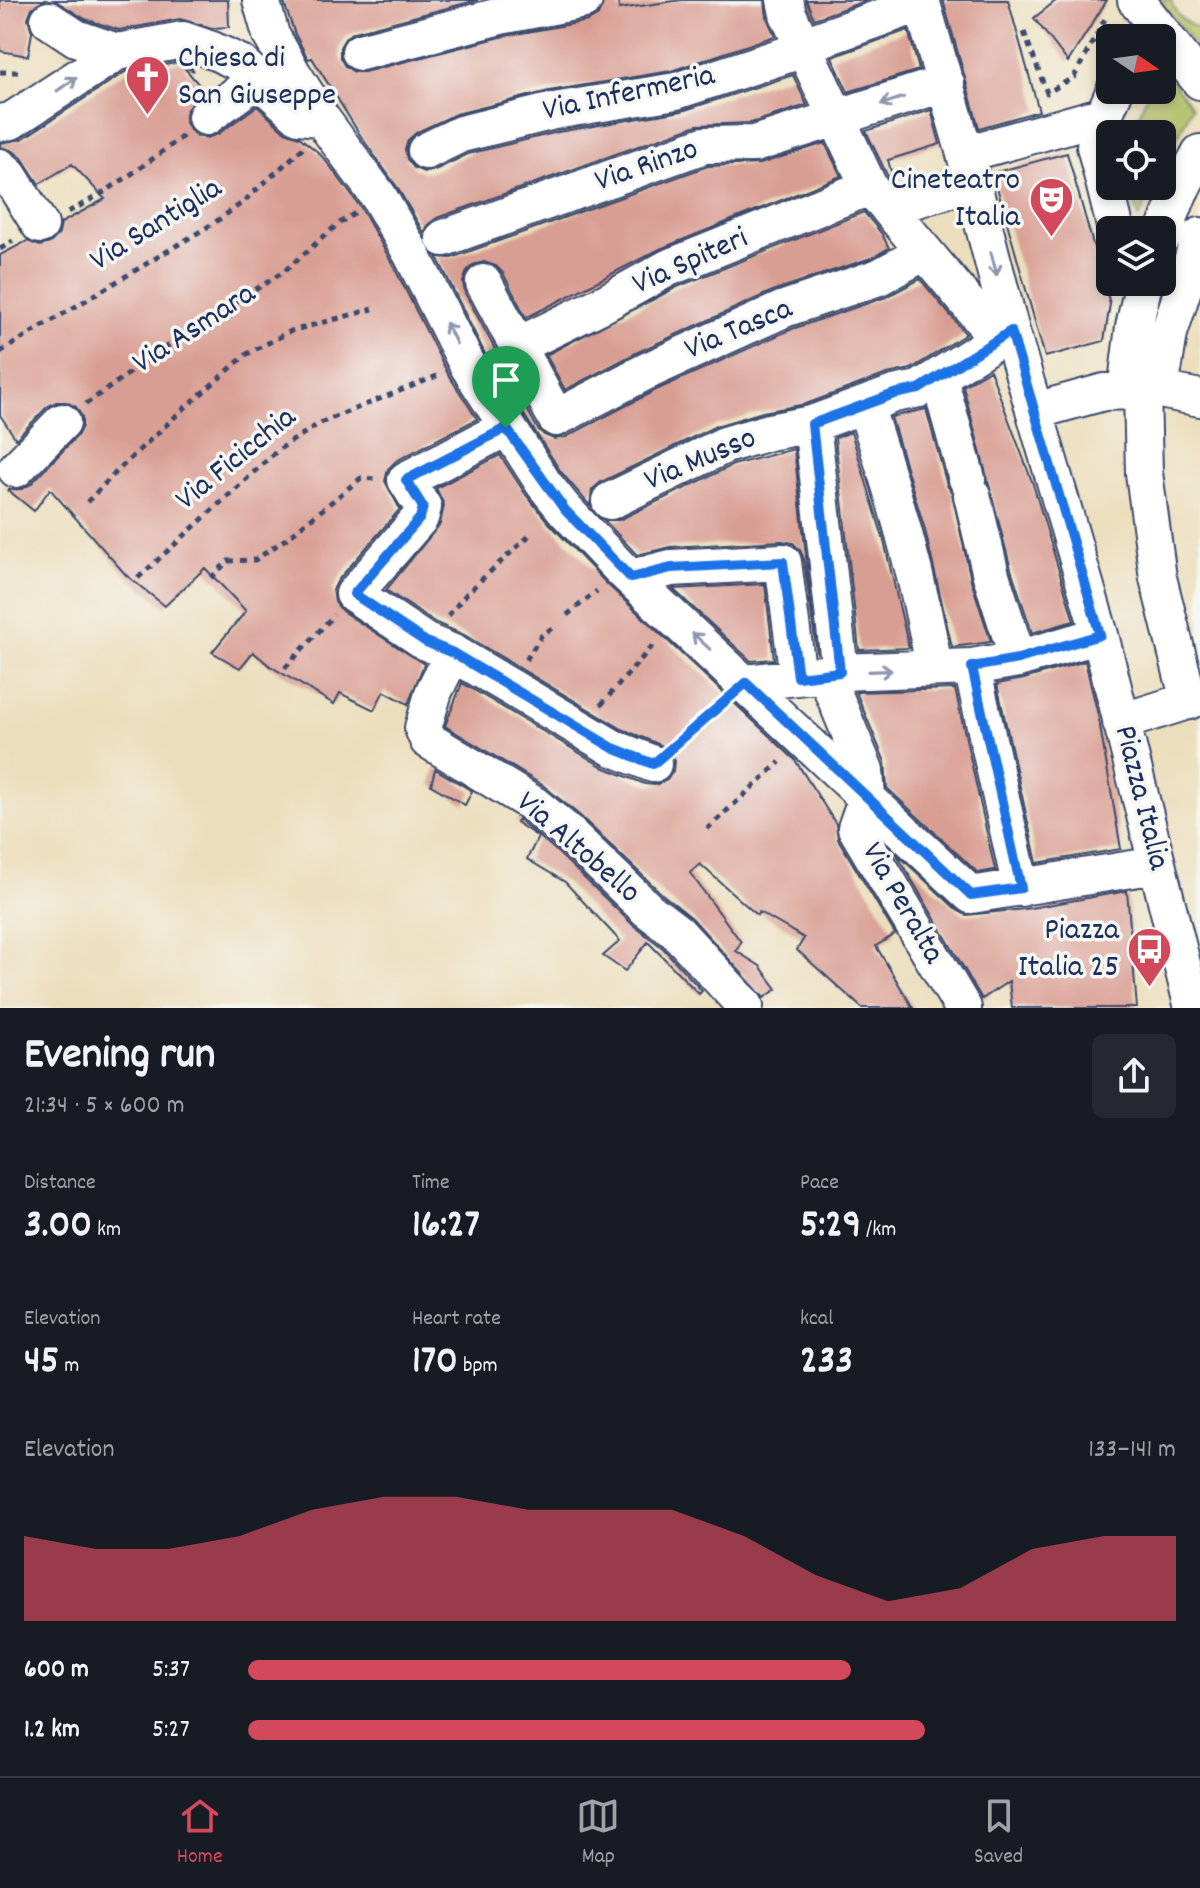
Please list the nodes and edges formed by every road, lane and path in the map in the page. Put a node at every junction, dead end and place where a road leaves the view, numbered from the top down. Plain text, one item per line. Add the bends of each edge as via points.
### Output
1 (261, 0) edge
2 (584, 0) edge
3 (785, 0) edge
4 (921, 2) edge
5 (1132, 16) edge
6 (49, 20) dead end
7 (1024, 32) dead end
8 (804, 45) junction
9 (117, 52) junction
10 (360, 52) dead end
11 (258, 79) junction
12 (1200, 81) edge
13 (946, 83) junction
14 (1107, 104) edge
15 (1109, 104) edge
16 (838, 118) junction
17 (324, 122) junction
18 (0, 123) edge
19 (195, 126) joint
20 (426, 151) dead end
21 (1200, 153) edge
22 (0, 167) edge
23 (969, 168) junction
24 (379, 197) junction
25 (879, 198) junction
26 (1112, 216) edge
27 (1170, 216) edge
28 (40, 225) junction
29 (1200, 236) edge
30 (444, 238) dead end
31 (0, 249) edge
32 (925, 252) junction
33 (1193, 281) edge
34 (484, 283) dead end
35 (1137, 296) edge
36 (373, 309) dead end
37 (1004, 335) junction
38 (517, 346) junction
39 (0, 352) edge
40 (467, 364) junction
41 (939, 378) junction
42 (1143, 391) junction
43 (1200, 398) edge
44 (865, 405) junction
45 (1035, 411) junction
46 (62, 422) joint
47 (812, 424) junction
48 (506, 428) junction
49 (16, 469) dead end
50 (380, 479) dead end
51 (610, 501) dead end
52 (87, 502) dead end
53 (550, 521) junction
54 (138, 578) dead end
55 (211, 578) dead end
56 (631, 578) junction
57 (354, 594) junction
58 (676, 617) junction
59 (556, 625) dead end
60 (1100, 635) junction
61 (440, 648) junction
62 (1018, 659) junction
63 (972, 667) junction
64 (285, 668) dead end
65 (934, 668) junction
66 (821, 675) junction
67 (746, 683) junction
68 (509, 687) junction
69 (1196, 705) edge
70 (581, 729) junction
71 (1123, 731) junction
72 (805, 740) junction
73 (653, 764) joint
74 (867, 797) junction
75 (707, 829) dead end
76 (1157, 865) junction
77 (1021, 888) junction
78 (745, 1006) edge
79 (963, 1008) edge
80 (1193, 1008) edge

1 - 17 street via 271,35
2 - 10 street
3 - 8 street
4 - 8 street, Via Infermeria
4 - 13 street, Piazza Italia
5 - 7 path via 1074,77 1047,93
5 - 12 street
6 - 9 street via 76,38
8 - 16 street
8 - 20 street, Via Infermeria via 676,91 554,111 461,134
9 - 11 street via 183,40 240,63
18 -> 9 street
11 - 17 street via 299,116
11 - 19 street
13 -> 16 street, Via Rinzo
13 - 23 street, Piazza Italia
14 - 23 street, Via Spiteri
15 - 26 street via 1095,146
16 - 25 street
16 - 30 street, Via Rinzo via 754,144 704,145
17 - 24 street
17 - 39 path, Via Santiglia via 242,203 214,223
19 - 28 path via 133,175
21 - 27 street
22 - 28 street
23 - 25 street, Via Spiteri
23 -> 37 street, Piazza Italia
40 -> 24 street
24 - 46 path, Via Asmara via 338,224 282,273 186,333
25 - 32 street
25 - 38 street, Via Spiteri via 668,268
28 - 31 path
29 - 33 street
32 - 37 street
32 - 38 street, Via Tasca via 879,277 784,309 556,418
33 - 42 street
34 - 38 street
35 - 42 street
36 - 52 path via 291,331 247,354
37 - 41 street, Via Musso
37 - 45 street, Piazza Italia
40 - 48 street
40 - 54 path, Via Ficicchia via 320,423 278,450
41 - 44 street, Via Musso
41 - 62 street
42 - 43 street
42 - 45 street via 1104,392
42 - 69 street via 1144,473 1158,578
44 - 47 street, Via Musso
44 - 65 street via 905,531
45 - 60 street, Piazza Italia
46 - 49 street
47 - 51 street, Via Musso via 725,445
47 - 66 street
48 - 53 street
48 - 57 street via 406,480 423,507 420,518
50 - 55 path via 361,478 255,560 228,561
53 - 56 street
53 - 61 path via 468,592
56 - 58 street
56 - 66 street via 671,568 783,562
57 - 61 street
57 - 64 path
67 -> 58 street
58 - 70 path
59 - 68 path via 541,636
60 - 62 street
60 - 71 street, Piazza Italia
61 - 68 street
61 - 78 street, Via Altobello via 423,728 428,740 533,804 566,831 677,932
62 - 63 street
63 - 65 street
63 - 77 street
66 -> 65 street
66 - 67 street
66 - 74 street via 865,770
67 - 72 street
67 - 73 path
68 - 70 street
69 - 71 street
70 - 73 street
71 - 76 street, Piazza Italia
72 - 74 street
72 - 75 path
74 - 77 street via 971,895
74 - 79 street, Via Peralta via 856,828
76 - 77 street
76 - 80 street, Piazza Italia

